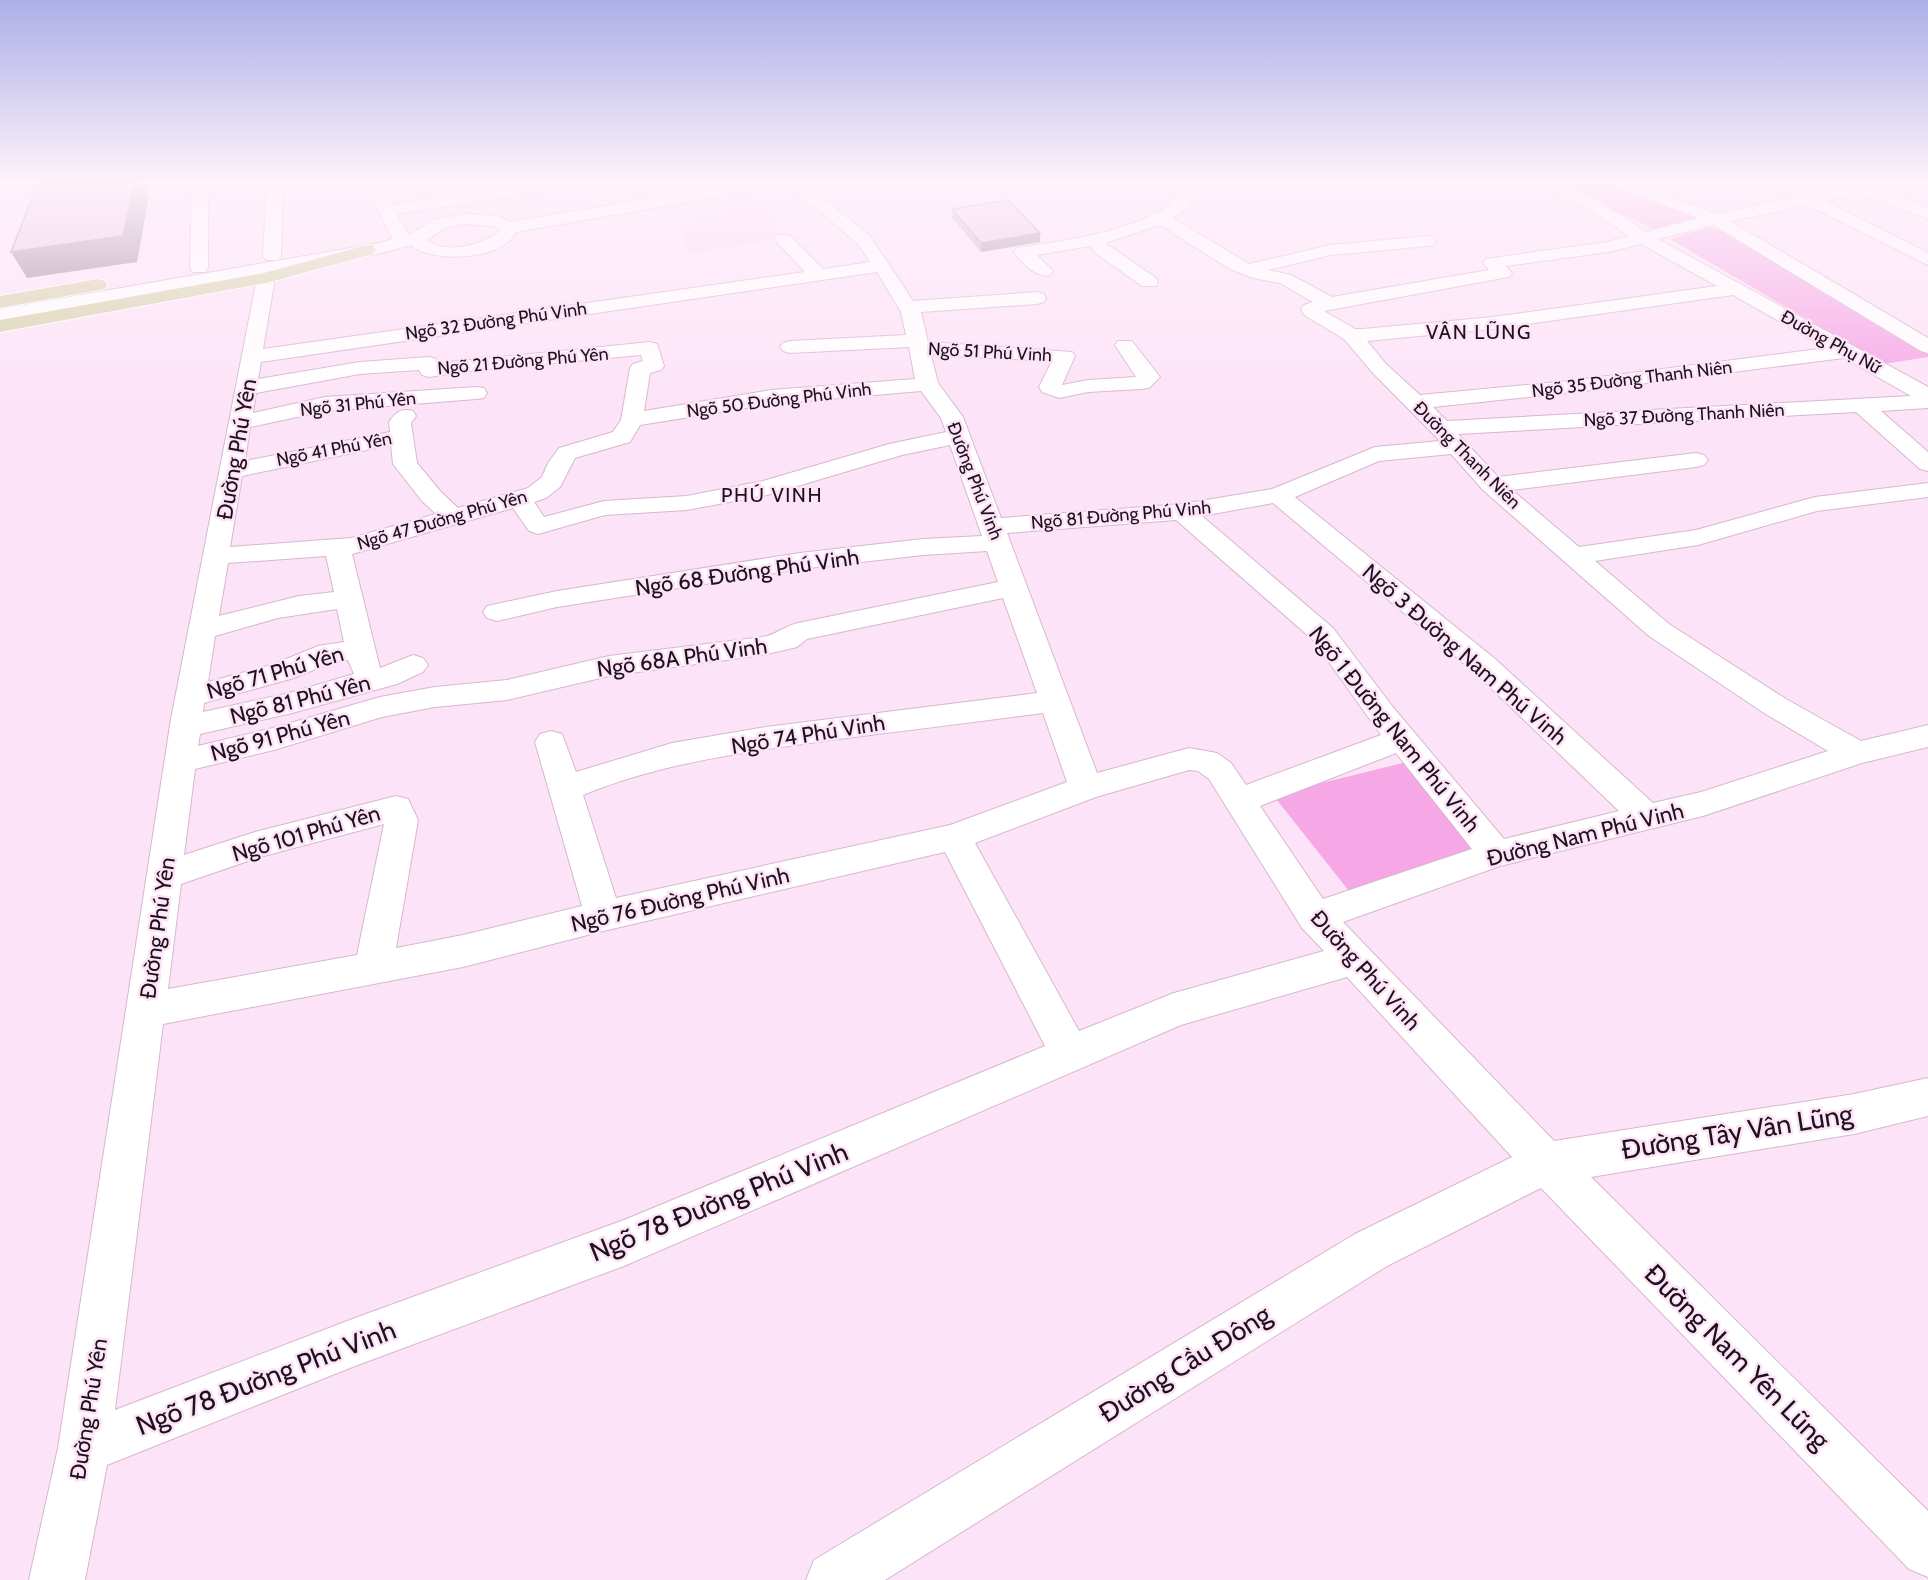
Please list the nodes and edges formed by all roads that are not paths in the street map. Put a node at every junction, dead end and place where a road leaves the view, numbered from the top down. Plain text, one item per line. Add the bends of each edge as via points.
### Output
1 (199, 257) edge
2 (270, 257) edge
3 (329, 257) edge
4 (331, 257) edge
5 (801, 257) edge
6 (876, 257) edge
7 (1028, 257) edge
8 (1113, 257) edge
9 (1225, 257) edge
10 (1303, 257) edge
11 (1537, 257) edge
12 (1677, 257) edge
13 (1770, 257) edge
14 (882, 266) junction
15 (269, 267) junction
16 (199, 268) junction
17 (1247, 270) junction
18 (1044, 271) dead end
19 (820, 276) junction
20 (1149, 282) dead end
21 (1738, 290) junction
22 (1036, 298) dead end
23 (0, 302) edge
24 (1328, 303) junction
25 (908, 308) junction
26 (0, 315) edge
27 (0, 326) edge
28 (1351, 334) junction
29 (918, 345) junction
30 (1125, 345) dead end
31 (790, 347) dead end
32 (1928, 347) edge
33 (1848, 351) junction
34 (1917, 383) edge
35 (927, 384) junction
36 (247, 389) junction
37 (476, 393) dead end
38 (1928, 396) edge
39 (417, 398) junction
40 (1928, 401) edge
41 (1415, 402) junction
42 (1861, 405) junction
43 (632, 420) junction
44 (402, 436) junction
45 (959, 436) junction
46 (1448, 437) junction
47 (1695, 460) dead end
48 (1928, 464) edge
49 (232, 471) junction
50 (1492, 485) junction
51 (1928, 490) edge
52 (1278, 495) junction
53 (520, 500) junction
54 (1182, 512) junction
55 (453, 517) junction
56 (994, 533) junction
57 (337, 547) junction
58 (216, 556) junction
59 (1573, 556) junction
60 (1015, 587) junction
61 (350, 602) junction
62 (497, 612) dead end
63 (203, 630) junction
64 (413, 665) dead end
65 (1055, 701) junction
66 (380, 707) joint
67 (185, 728) junction
68 (1928, 736) edge
69 (1402, 739) junction
70 (551, 742) dead end
71 (1857, 753) junction
72 (1206, 761) joint
73 (1086, 788) junction
74 (565, 789) junction
75 (1238, 801) junction
76 (1647, 818) junction
77 (954, 837) junction
78 (1496, 854) junction
79 (164, 876) junction
80 (603, 916) junction
81 (1315, 917) junction
82 (1354, 959) junction
83 (373, 968) junction
84 (146, 1010) junction
85 (1070, 1054) junction
86 (1928, 1097) edge
87 (1546, 1163) junction
88 (84, 1448) junction
89 (1928, 1550) edge
90 (57, 1580) edge
91 (834, 1580) edge

1 - 16 street
2 - 15 street, Đường Phú Yên
3 - 15 main road
4 - 26 street
5 - 19 street
6 - 14 street, Đường Phú Vinh
7 - 18 street
8 - 20 street
9 - 17 street
10 - 17 street
11 - 24 street via 1492,263 1503,273
12 - 21 street, Đường Phụ Nữ
13 - 32 street
14 - 19 street, Ngõ 32 Đường Phú Vinh
14 - 25 street, Đường Phú Vinh
15 - 16 main road
15 - 27 main road
15 - 36 street, Đường Phú Yên
16 - 23 main road
17 - 24 street via 1289,280
19 - 36 street, Ngõ 32 Đường Phú Vinh via 552,312
21 - 28 street via 1493,323
21 - 33 street, Đường Phụ Nữ
22 - 25 street
24 - 28 street, Đường Thanh Niên via 1310,310
25 - 29 street, Đường Phú Vinh
28 - 41 street, Đường Thanh Niên
29 - 30 street, Ngõ 51 Phú Vinh via 1065,356 1050,387 1059,392 1141,383 1149,377
29 - 31 street
29 - 35 street, Đường Phú Vinh
33 - 34 street, Đường Phụ Nữ
33 - 41 street, Ngõ 35 Đường Thanh Niên via 1580,386
34 - 38 street, Đường Phụ Nữ
35 - 43 street, Ngõ 50 Đường Phú Vinh via 771,397
35 - 45 street, Đường Phú Vinh via 952,417
36 - 39 street, Ngõ 31 Phú Yên via 325,404
36 - 43 street, Ngõ 21 Đường Phú Yên via 389,365 429,363 429,371 650,348 654,366 640,368
36 - 49 street, Đường Phú Yên
37 - 39 street, Ngõ 31 Phú Yên
39 - 44 street via 400,422
40 - 42 street, Ngõ 37 Đường Thanh Niên
41 - 46 street, Đường Thanh Niên
42 - 46 street, Ngõ 37 Đường Thanh Niên
42 - 48 street
43 - 53 street, Ngõ 47 Đường Phú Yên via 616,441 581,447 561,457 552,484
44 - 49 street, Ngõ 41 Phú Yên
44 - 55 street via 405,464
45 - 53 street via 897,449 767,489 687,503 604,508 538,526
45 - 56 street, Đường Phú Vinh
46 - 50 street, Đường Thanh Niên
46 - 52 street, Ngõ 81 Đường Phú Vinh via 1375,454
47 - 50 street
49 - 58 street, Đường Phú Yên
50 - 59 street, Đường Thanh Niên
51 - 59 street via 1815,504 1698,537
52 - 54 street, Ngõ 81 Đường Phú Vinh
52 - 76 street, Ngõ 3 Đường Nam Phú Vinh via 1484,665
53 - 55 street, Ngõ 47 Đường Phú Yên
54 - 56 street, Ngõ 81 Đường Phú Vinh
54 - 69 street, Ngõ 1 Đường Nam Phú Vinh via 1323,634
55 - 57 street, Ngõ 47 Đường Phú Yên via 353,546
56 - 60 street, Đường Phú Vinh
56 - 62 street, Ngõ 68 Đường Phú Vinh via 979,545 800,561
57 - 58 street, Ngõ 47 Đường Phú Yên
57 - 61 street
58 - 63 street, Đường Phú Yên
59 - 71 street, Đường Thanh Niên via 1659,630 1775,706
60 - 65 street, Đường Phú Vinh
60 - 66 street, Ngõ 68A Phú Vinh via 798,632 787,641 763,646 609,666 507,690
61 - 63 street via 339,598 301,605
61 - 67 street, Ngõ 71 Phú Yên via 363,659 328,653 284,670
63 - 67 street, Đường Phú Yên
64 - 67 street, Ngõ 81 Phú Yên via 386,677 292,703
65 - 73 street, Đường Phú Vinh
65 - 74 street, Ngõ 74 Phú Vinh via 672,754
66 - 67 street, Ngõ 91 Phú Yên via 273,739
67 - 79 street, Đường Phú Yên
68 - 71 street, Đường Nam Phú Vinh
69 - 75 street
69 - 78 street, Ngõ 1 Đường Nam Phú Vinh
70 - 74 street
71 - 76 street, Đường Nam Phú Vinh via 1703,804
72 - 73 street, Ngõ 76 Đường Phú Vinh via 1190,759
72 - 75 street, Đường Phú Vinh via 1220,771
73 - 77 street, Ngõ 76 Đường Phú Vinh
74 - 80 street
75 - 81 street, Đường Phú Vinh
76 - 78 street, Đường Nam Phú Vinh
77 - 80 street, Ngõ 76 Đường Phú Vinh
77 - 85 street
78 - 81 street, Đường Nam Phú Vinh
79 - 83 street, Ngõ 101 Phú Yên via 255,845 396,808 401,820 399,837
79 - 84 street, Đường Phú Yên
80 - 83 street, Ngõ 76 Đường Phú Vinh via 463,951
81 - 82 street, Đường Phú Vinh
82 - 85 street, Ngõ 78 Đường Phú Vinh via 1174,1010
82 - 87 street, Đường Phú Vinh
83 - 84 street, Ngõ 76 Đường Phú Vinh
84 - 88 street, Đường Phú Yên
85 - 88 street, Ngõ 78 Đường Phú Vinh via 624,1243
86 - 87 street, Đường Tây Vân Lũng via 1854,1114
87 - 89 street, Đường Nam Yên Lũng
87 - 91 street, Đường Cầu Đông via 1371,1250
88 - 90 street, Đường Phú Yên

